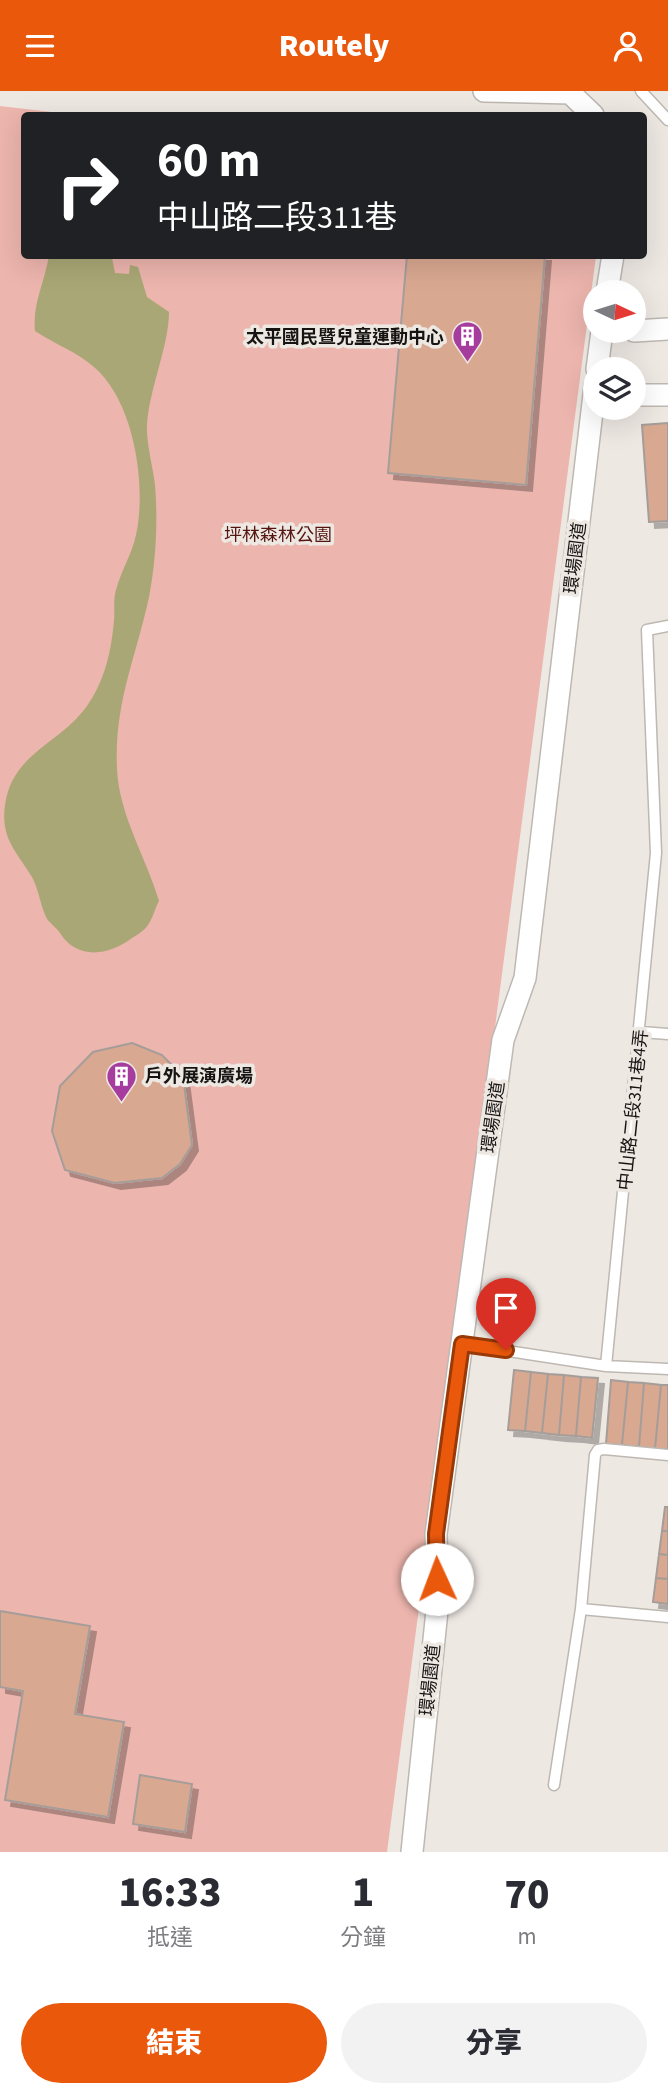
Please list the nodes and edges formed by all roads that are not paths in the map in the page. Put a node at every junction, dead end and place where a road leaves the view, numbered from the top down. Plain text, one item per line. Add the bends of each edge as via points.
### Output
1 (484, 91) edge
2 (641, 91) edge
3 (590, 112) edge
4 (668, 120) edge
5 (612, 259) edge
6 (609, 280) edge
7 (668, 329) edge
8 (646, 330) edge
9 (646, 395) edge
10 (668, 395) edge
11 (592, 420) edge
12 (668, 626) edge
13 (641, 1031) junction
14 (668, 1034) edge
15 (462, 1344) junction
16 (606, 1366) junction
17 (668, 1370) edge
18 (668, 1455) edge
19 (581, 1609) junction
20 (668, 1617) edge
21 (554, 1785) dead end
22 (412, 1852) edge

1 - 3 street via 570,93
2 - 4 lane
5 - 6 street
7 - 8 street
9 - 10 street
11 - 15 street, 環場園道 via 525,978 503,1040
12 - 13 lane, 中山路二段311巷4弄 via 647,630 656,853
13 - 14 lane
13 - 16 lane, 中山路二段311巷4弄
15 - 16 lane
15 - 22 street, 環場園道 via 436,1534 438,1601
16 - 17 lane
18 - 19 lane via 598,1450
19 - 20 lane
19 - 21 lane

